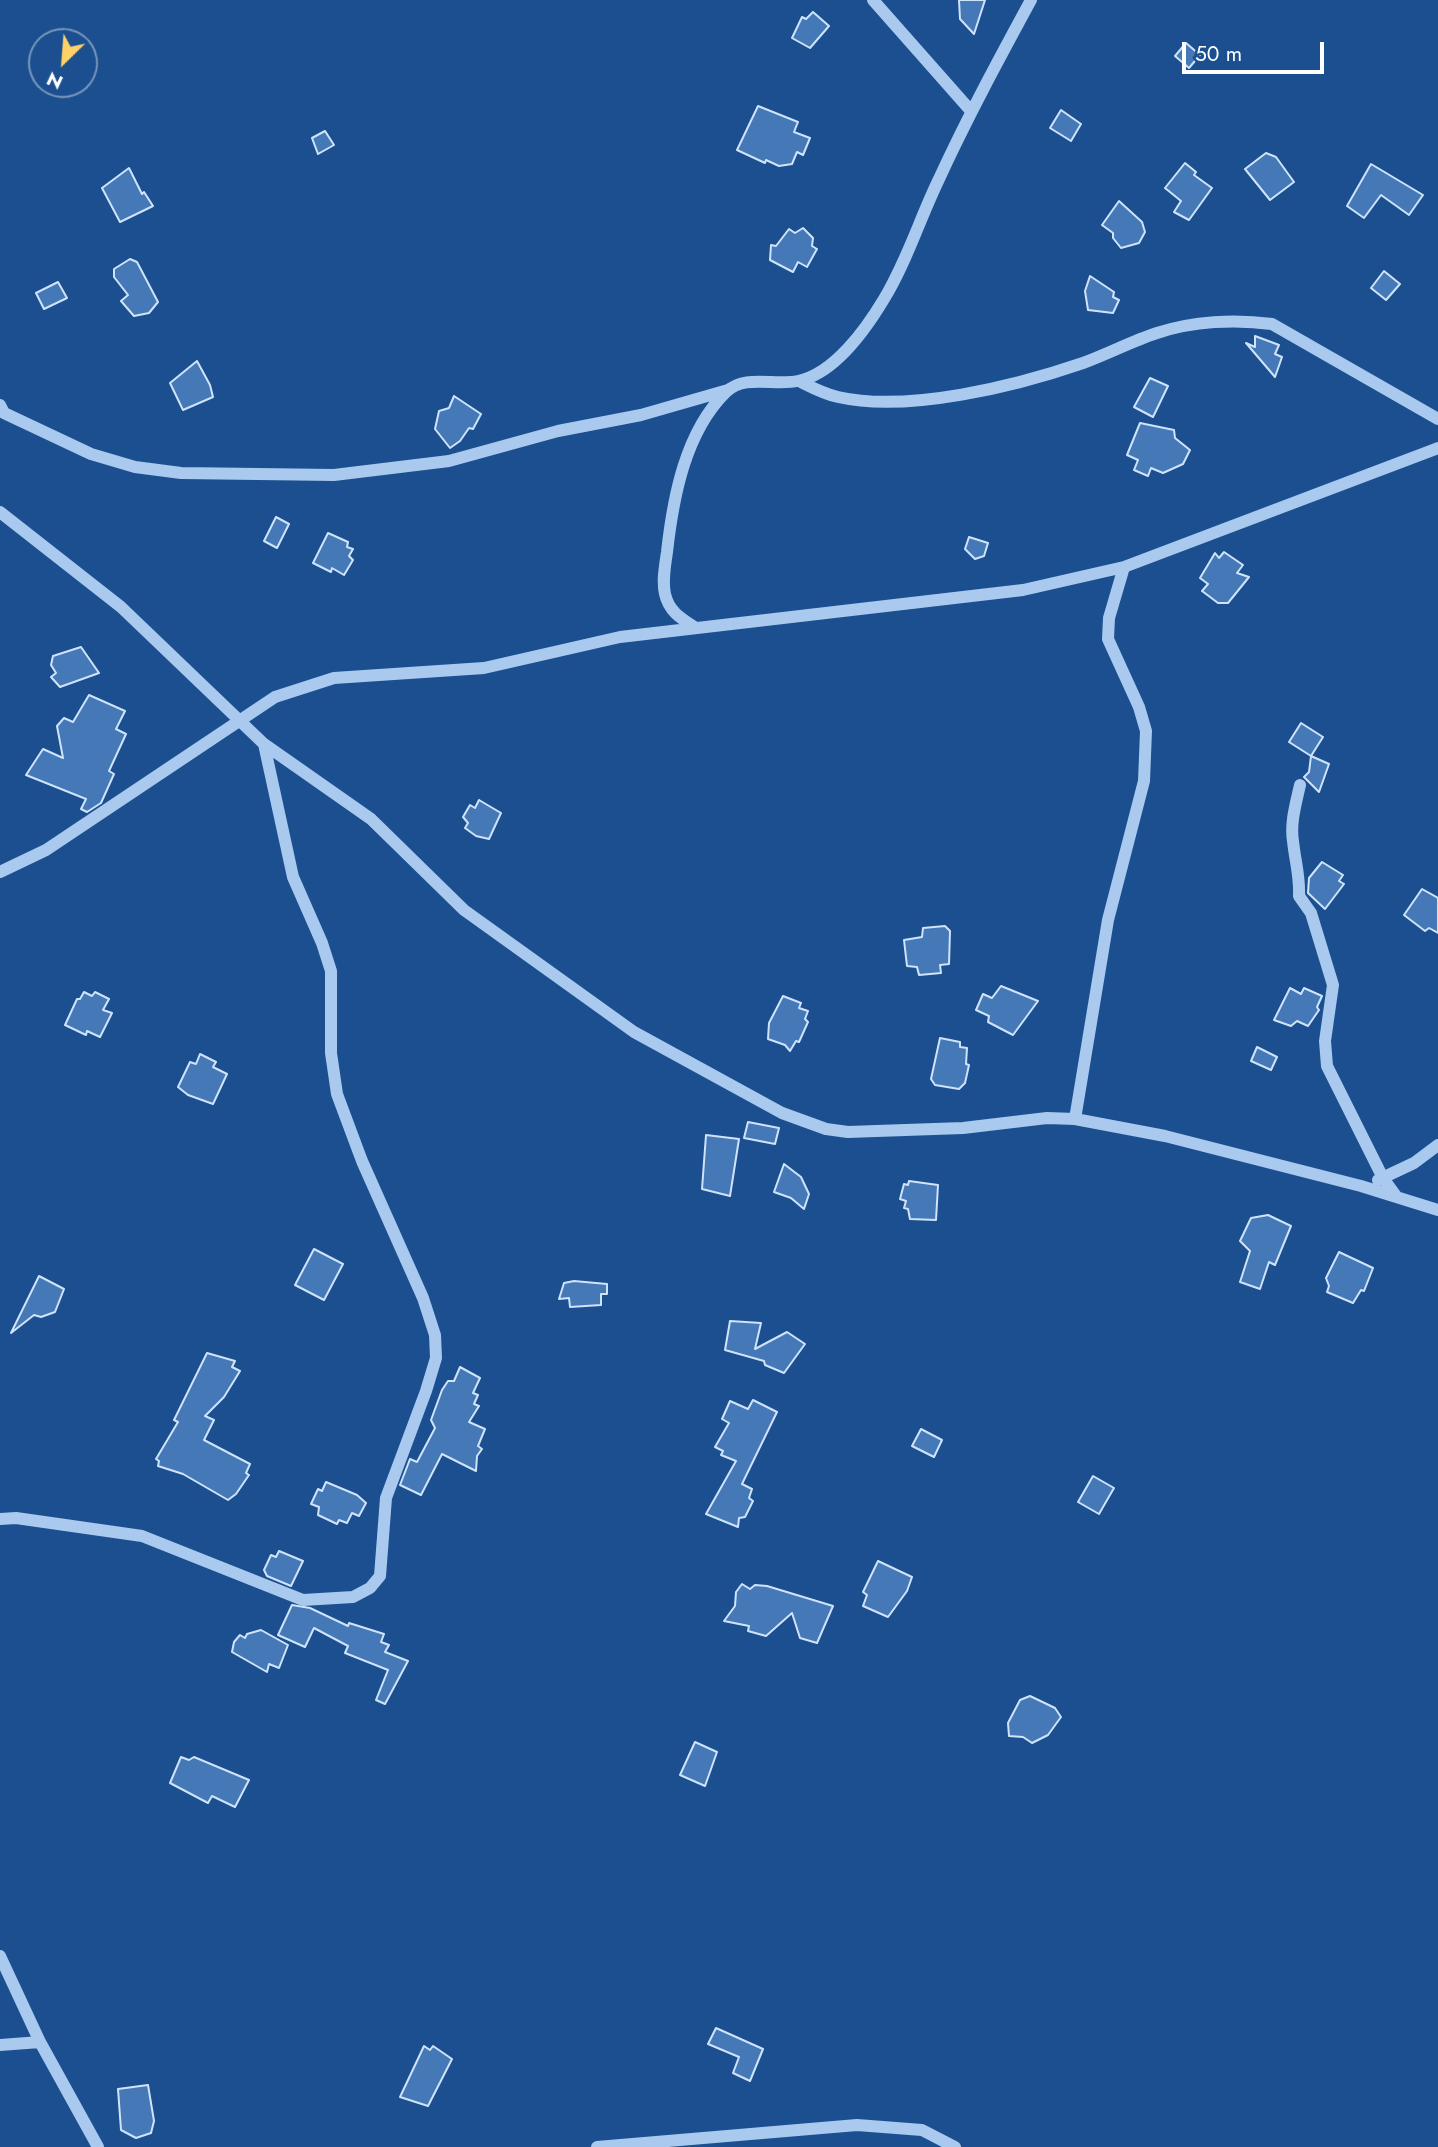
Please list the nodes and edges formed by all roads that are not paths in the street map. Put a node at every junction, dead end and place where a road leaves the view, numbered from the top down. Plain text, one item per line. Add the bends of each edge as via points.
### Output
1 (873, 0) edge
2 (1031, 0) edge
3 (971, 111) junction
4 (799, 381) junction
5 (728, 390) junction
6 (0, 405) edge
7 (1438, 419) edge
8 (1438, 448) edge
9 (0, 512) edge
10 (1124, 567) junction
11 (696, 628) junction
12 (238, 721) junction
13 (264, 744) junction
14 (1300, 785) dead end
15 (0, 872) edge
16 (1075, 1119) junction
17 (1438, 1145) edge
18 (1384, 1178) junction
19 (1361, 1186) junction
20 (1396, 1196) junction
21 (1438, 1210) edge
22 (0, 1519) edge
23 (0, 1956) edge
24 (40, 2042) junction
25 (0, 2045) edge
26 (98, 2147) edge
27 (597, 2147) edge
28 (955, 2147) edge

1 - 3 street
2 - 3 street
3 - 4 street via 884,299 849,346 823,369
4 - 5 street via 752,382
4 - 7 street via 824,393 854,399 981,391 1085,362 1175,328 1243,320 1284,330
5 - 6 street via 449,461 334,475 181,473 135,467 91,454 4,413
5 - 11 street via 706,420 687,459 670,523 665,594 678,617
8 - 10 street
9 - 12 street via 121,607
10 - 11 street via 1023,590
10 - 16 street via 1108,618 1108,639 1146,731 1143,780 1108,920
11 - 12 street via 620,638 484,668 334,678 275,697
12 - 13 street
12 - 15 street via 46,850
13 - 16 street via 371,819 464,910 594,1006 782,1113 848,1132
13 - 22 street via 293,877 331,971 331,1053 337,1094 435,1335 433,1369 386,1498 380,1576 353,1598 303,1600 142,1536 16,1517
14 - 18 street via 1292,839 1299,896 1311,913 1333,985 1325,1041 1327,1066
16 - 19 street via 1165,1136
17 - 18 street
18 - 19 street
18 - 20 street
19 - 20 street
20 - 21 street
23 - 24 street
24 - 25 street
24 - 26 street
27 - 28 street via 857,2125 922,2130

